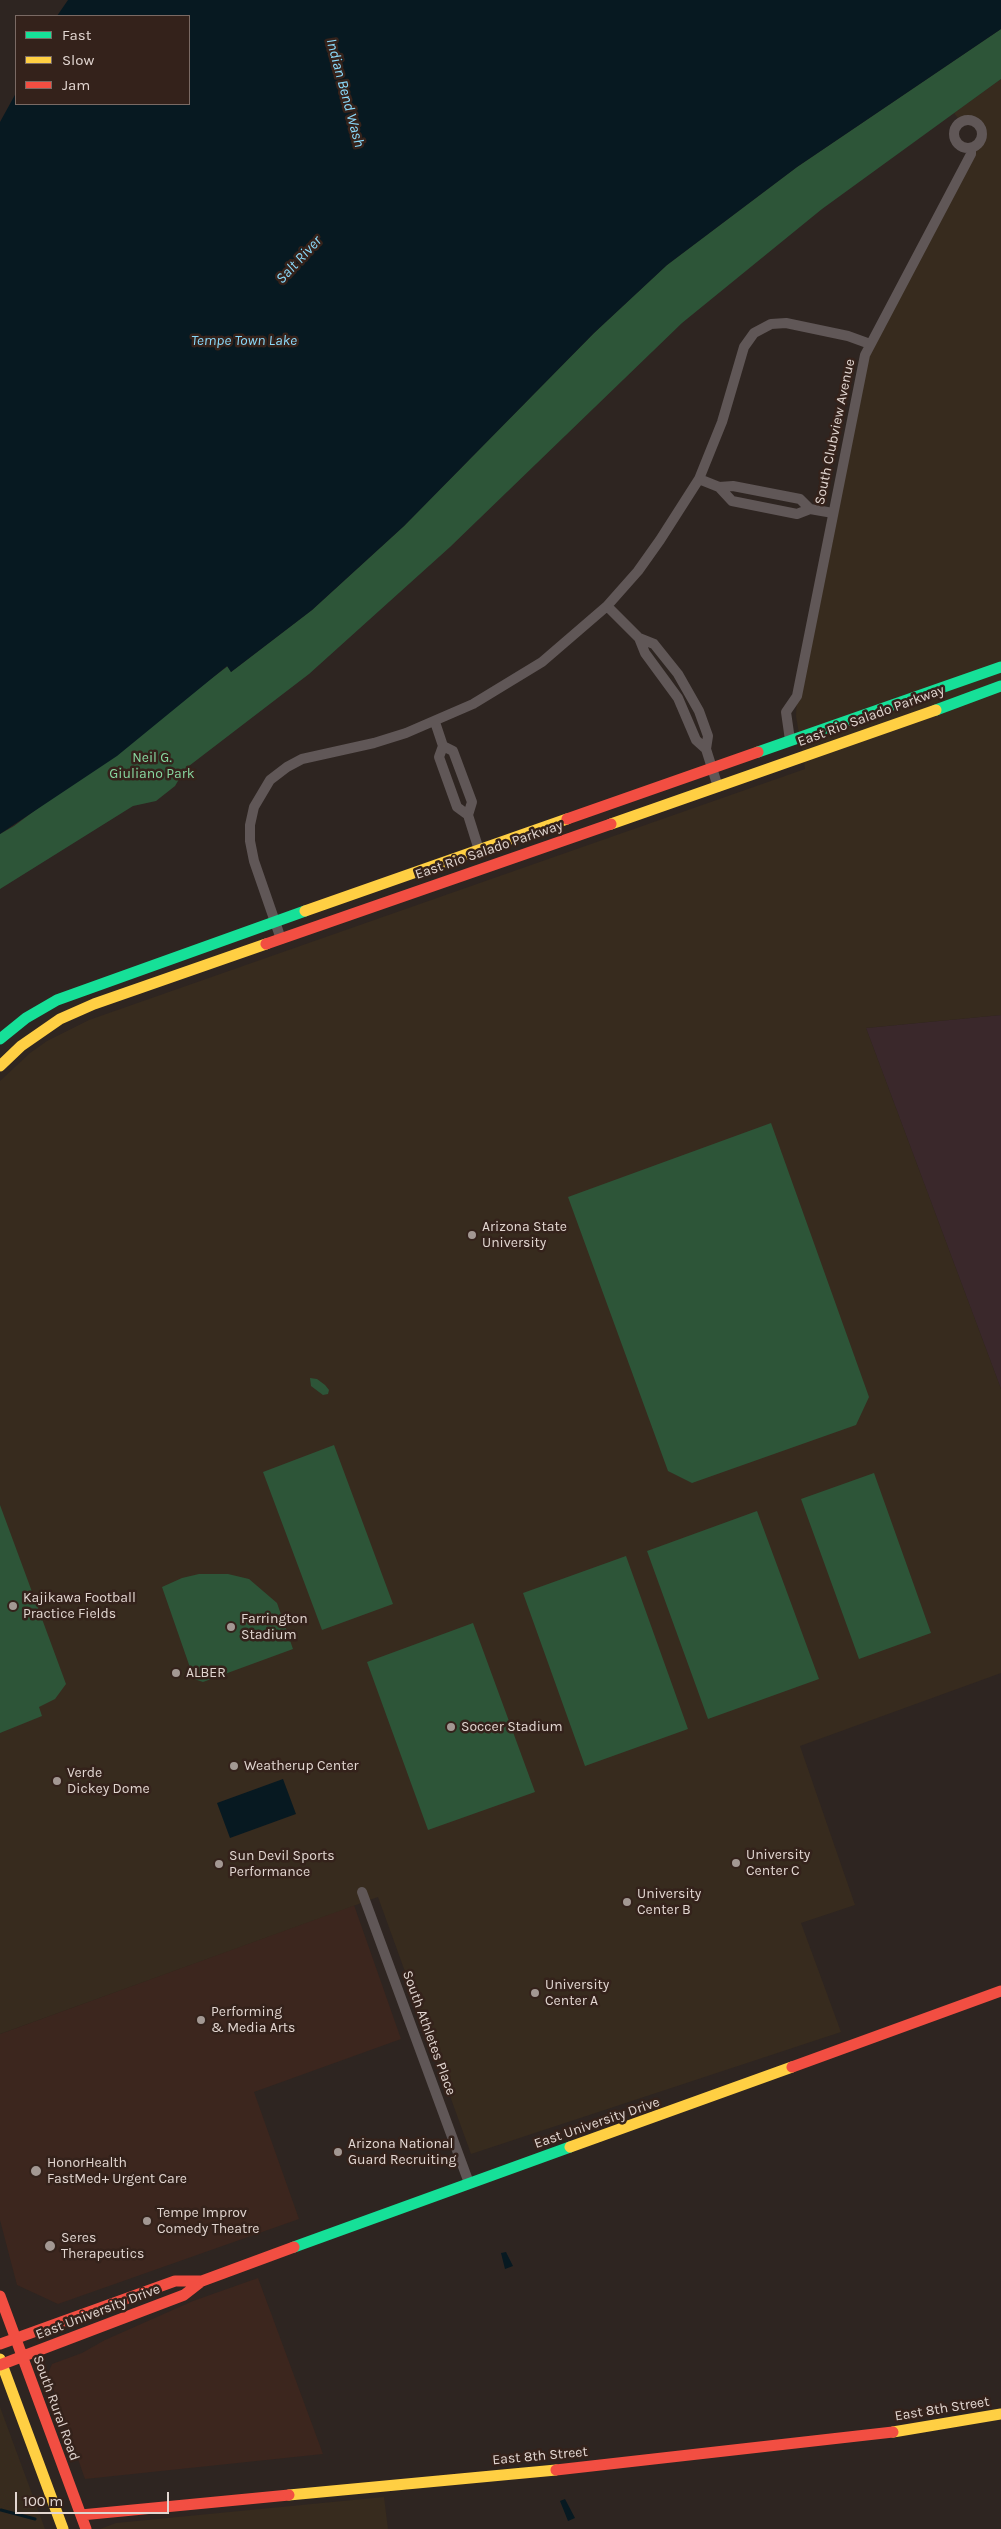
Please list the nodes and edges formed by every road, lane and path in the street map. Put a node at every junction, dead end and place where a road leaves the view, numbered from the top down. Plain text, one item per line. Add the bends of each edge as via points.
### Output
1 (971, 148) dead end
2 (870, 344) junction
3 (698, 479) junction
4 (719, 488) junction
5 (810, 509) junction
6 (833, 513) junction
7 (607, 606) junction
8 (1001, 667) edge
9 (1001, 686) edge
10 (435, 722) junction
11 (790, 740) junction
12 (443, 746) junction
13 (712, 767) junction
14 (718, 787) junction
15 (468, 815) junction
16 (479, 850) junction
17 (275, 922) junction
18 (281, 939) junction
19 (0, 1039) edge
20 (0, 1066) edge
21 (362, 1892) dead end
22 (1001, 1992) edge
23 (470, 2184) junction
24 (202, 2281) junction
25 (0, 2296) edge
26 (15, 2339) junction
27 (0, 2344) edge
28 (22, 2357) junction
29 (1, 2362) edge
30 (1001, 2414) edge
31 (81, 2516) junction
32 (63, 2529) edge
33 (86, 2529) edge

1 - 2 street, South Clubview Avenue via 971,154
2 - 3 street via 786,323 771,324 754,333 744,348 722,422
2 - 6 street, South Clubview Avenue via 865,355
3 - 4 street
3 - 7 street via 638,571
4 - 5 street via 733,486 800,499
4 - 5 street via 732,501 797,514
5 - 6 street
6 - 11 street, South Clubview Avenue via 797,696 786,712
7 - 10 street via 542,662 473,704
7 - 13 street via 639,638 645,652 678,698 696,740 706,749
8 - 11 main road, East Rio Salado Parkway
9 - 14 main road, East Rio Salado Parkway
10 - 12 street
10 - 17 street via 374,743 302,759 267,784 252,812 250,841
11 - 13 main road, East Rio Salado Parkway
12 - 15 street via 439,757 457,807
12 - 15 street via 454,751 472,802
13 - 14 street
13 - 16 main road, East Rio Salado Parkway
14 - 18 main road, East Rio Salado Parkway
15 - 16 street
16 - 17 main road, East Rio Salado Parkway
17 - 18 street
17 - 19 main road, East Rio Salado Parkway via 57,1000 26,1018
18 - 20 main road, East Rio Salado Parkway via 94,1004 60,1019 21,1046
21 - 23 street, South Athletes Place
22 - 23 main road, East University Drive
23 - 24 main road, East University Drive
24 - 26 main road, East University Drive via 175,2281
24 - 28 main road, East University Drive via 184,2296
25 - 26 main road, South Rural Road
26 - 27 main road, East University Drive
26 - 28 main road, South Rural Road
28 - 29 main road, East University Drive
28 - 31 main road, South Rural Road
29 - 32 main road
30 - 31 main road, East 8th Street via 904,2431 584,2467
31 - 33 main road, South Rural Road

